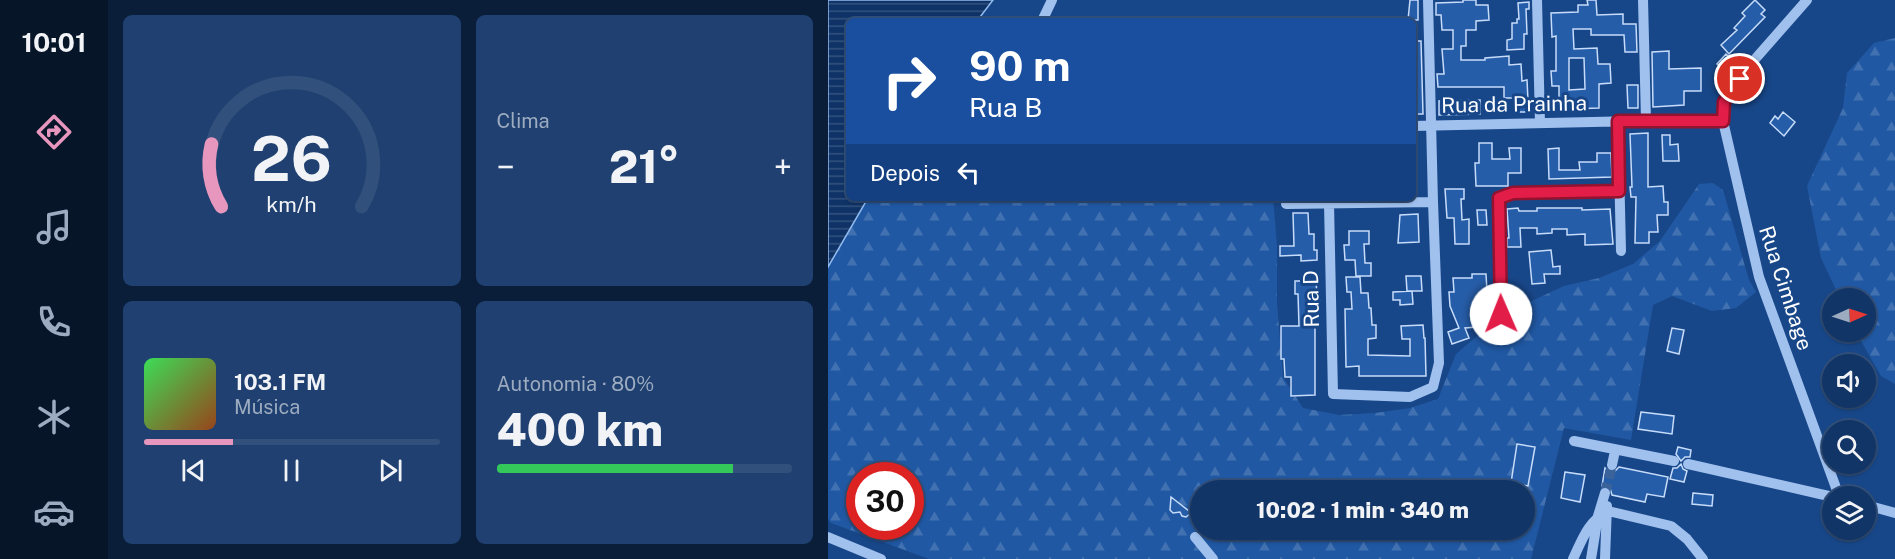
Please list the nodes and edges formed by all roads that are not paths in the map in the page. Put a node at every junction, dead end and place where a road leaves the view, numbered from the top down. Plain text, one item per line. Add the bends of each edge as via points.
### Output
1 (1052, 0) edge
2 (1428, 0) edge
3 (1537, 0) edge
4 (1643, 0) edge
5 (1807, 0) edge
6 (1043, 18) edge
7 (1646, 120) junction
8 (1618, 121) junction
9 (1723, 121) junction
10 (1540, 123) junction
11 (1431, 125) junction
12 (1416, 126) edge
13 (1619, 191) junction
14 (1432, 202) junction
15 (1329, 203) junction
16 (1286, 204) dead end
17 (1621, 251) dead end
18 (1501, 314) dead end
19 (1574, 441) dead end
20 (1615, 451) junction
21 (1674, 461) dead end
22 (1688, 464) dead end
23 (1612, 465) tunnel mouth
24 (1835, 486) edge
25 (1822, 494) edge
26 (1876, 508) edge
27 (1603, 513) junction
28 (1895, 513) edge
29 (828, 537) edge
30 (1197, 540) edge
31 (881, 559) edge
32 (1213, 559) edge
33 (1573, 559) edge
34 (1591, 559) edge
35 (1605, 559) edge
36 (1703, 559) edge

1 - 6 street
2 - 11 street
3 - 10 street
4 - 7 street
5 - 9 street via 1731,91 1724,102
7 - 8 street, Rua da Prainha
7 - 9 street, Rua da Prainha
8 - 10 street, Rua da Prainha
8 - 13 street
9 - 24 street, Rua Cimbage via 1759,277
10 - 11 street, Rua da Prainha
11 - 12 street, Rua da Prainha
11 - 14 street
13 - 17 street
13 - 18 street via 1513,193 1499,198
14 - 15 street
14 - 15 street, Rua D via 1439,363 1432,387 1410,397 1333,394
15 - 16 street
19 - 20 street
20 - 21 street
20 - 23 street
22 - 25 street
26 - 28 street
27 - 33 street via 1588,527
27 - 34 street
27 - 35 street
27 - 36 street via 1671,526
29 - 31 street
30 - 32 street

